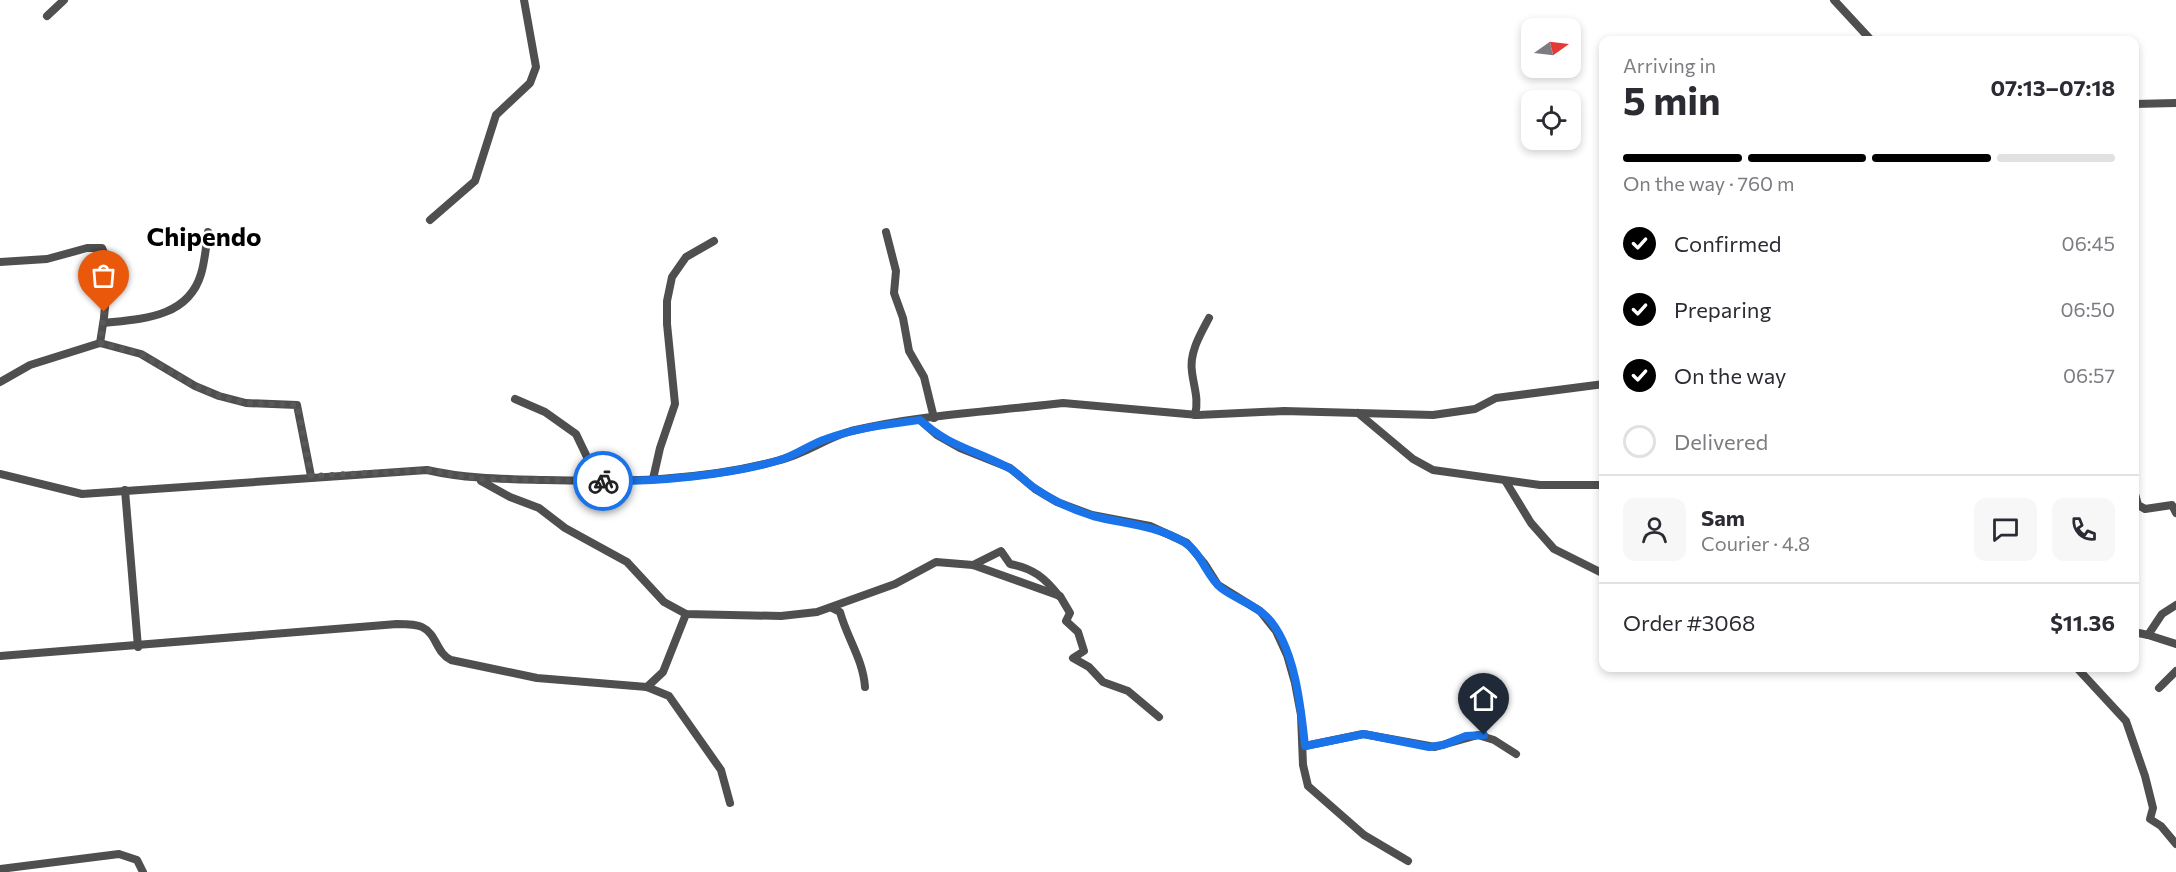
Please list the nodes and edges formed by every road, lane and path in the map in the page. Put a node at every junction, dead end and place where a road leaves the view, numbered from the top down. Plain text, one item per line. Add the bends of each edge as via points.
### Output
1 (63, 0) edge
2 (524, 0) edge
3 (1834, 0) edge
4 (47, 16) dead end
5 (1867, 36) edge
6 (2176, 103) edge
7 (2139, 104) edge
8 (430, 220) dead end
9 (208, 232) dead end
10 (886, 232) dead end
11 (714, 242) dead end
12 (0, 262) edge
13 (1209, 318) dead end
14 (104, 323) junction
15 (100, 343) junction
16 (0, 382) edge
17 (1599, 385) edge
18 (515, 399) dead end
19 (1358, 413) junction
20 (1195, 415) junction
21 (934, 418) junction
22 (920, 420) junction
23 (0, 474) edge
24 (311, 476) junction
25 (478, 479) junction
26 (654, 479) junction
27 (610, 481) junction
28 (1506, 482) junction
29 (1599, 485) edge
30 (125, 490) junction
31 (2139, 505) edge
32 (2176, 513) edge
33 (973, 565) junction
34 (1599, 571) edge
35 (1060, 596) junction
36 (2176, 605) edge
37 (832, 608) junction
38 (686, 614) junction
39 (2139, 633) edge
40 (2148, 634) junction
41 (2176, 644) edge
42 (138, 647) junction
43 (0, 656) edge
44 (2176, 671) edge
45 (2080, 672) edge
46 (647, 687) junction
47 (866, 687) dead end
48 (2159, 688) dead end
49 (1159, 717) dead end
50 (1305, 746) junction
51 (1516, 754) dead end
52 (730, 803) dead end
53 (2176, 844) edge
54 (1408, 861) dead end
55 (0, 869) edge
56 (143, 872) edge

1 - 4 street
2 - 8 street via 536,67 530,83 496,115 475,181
3 - 5 street
6 - 7 street
9 - 14 street via 201,274 176,308 145,319
10 - 21 street via 896,271 894,293 909,351 924,377
11 - 26 street via 686,257 672,277 667,301 675,404
12 - 14 street via 47,259 102,248 106,270
13 - 20 street via 1197,339 1191,369 1198,401
14 - 15 street
15 - 16 street via 30,365
15 - 24 street via 141,354 219,396 246,403 297,405
17 - 19 street via 1496,398 1456,413
18 - 27 street via 545,411 576,434 587,457
19 - 20 street
19 - 28 street via 1424,466
20 - 21 street via 1063,403
21 - 22 street
22 - 26 street via 824,439 783,460
22 - 50 street via 960,448 1010,468 1057,502 1092,515 1150,526 1187,543 1218,585 1260,611 1276,631 1295,683
23 - 30 street via 82,494
24 - 25 street via 428,470
24 - 30 street
25 - 27 street
25 - 38 street via 539,508 565,528 627,562 664,602
26 - 27 street
28 - 29 street
28 - 34 street via 1531,523 1554,549
30 - 42 street
31 - 32 street via 2172,505
33 - 35 street
33 - 35 street via 1000,551 1010,564 1046,578
33 - 37 street via 936,562 895,584
35 - 49 street via 1070,613 1066,621 1078,632 1084,651 1073,658 1104,682 1128,691
36 - 40 street via 2162,614
37 - 38 street via 781,616
37 - 47 street via 840,612 855,646
38 - 46 street via 663,672
39 - 40 street
40 - 41 street
42 - 43 street
42 - 46 street via 397,624 421,626 434,638 441,654 451,660 537,678
44 - 48 street
45 - 53 street via 2124,717 2145,776 2152,808 2150,819 2162,826
46 - 52 street via 669,696 679,708 721,770
50 - 51 street via 1364,734 1435,747 1478,735
50 - 54 street via 1305,779 1313,793 1364,834
55 - 56 street via 118,854 137,860

